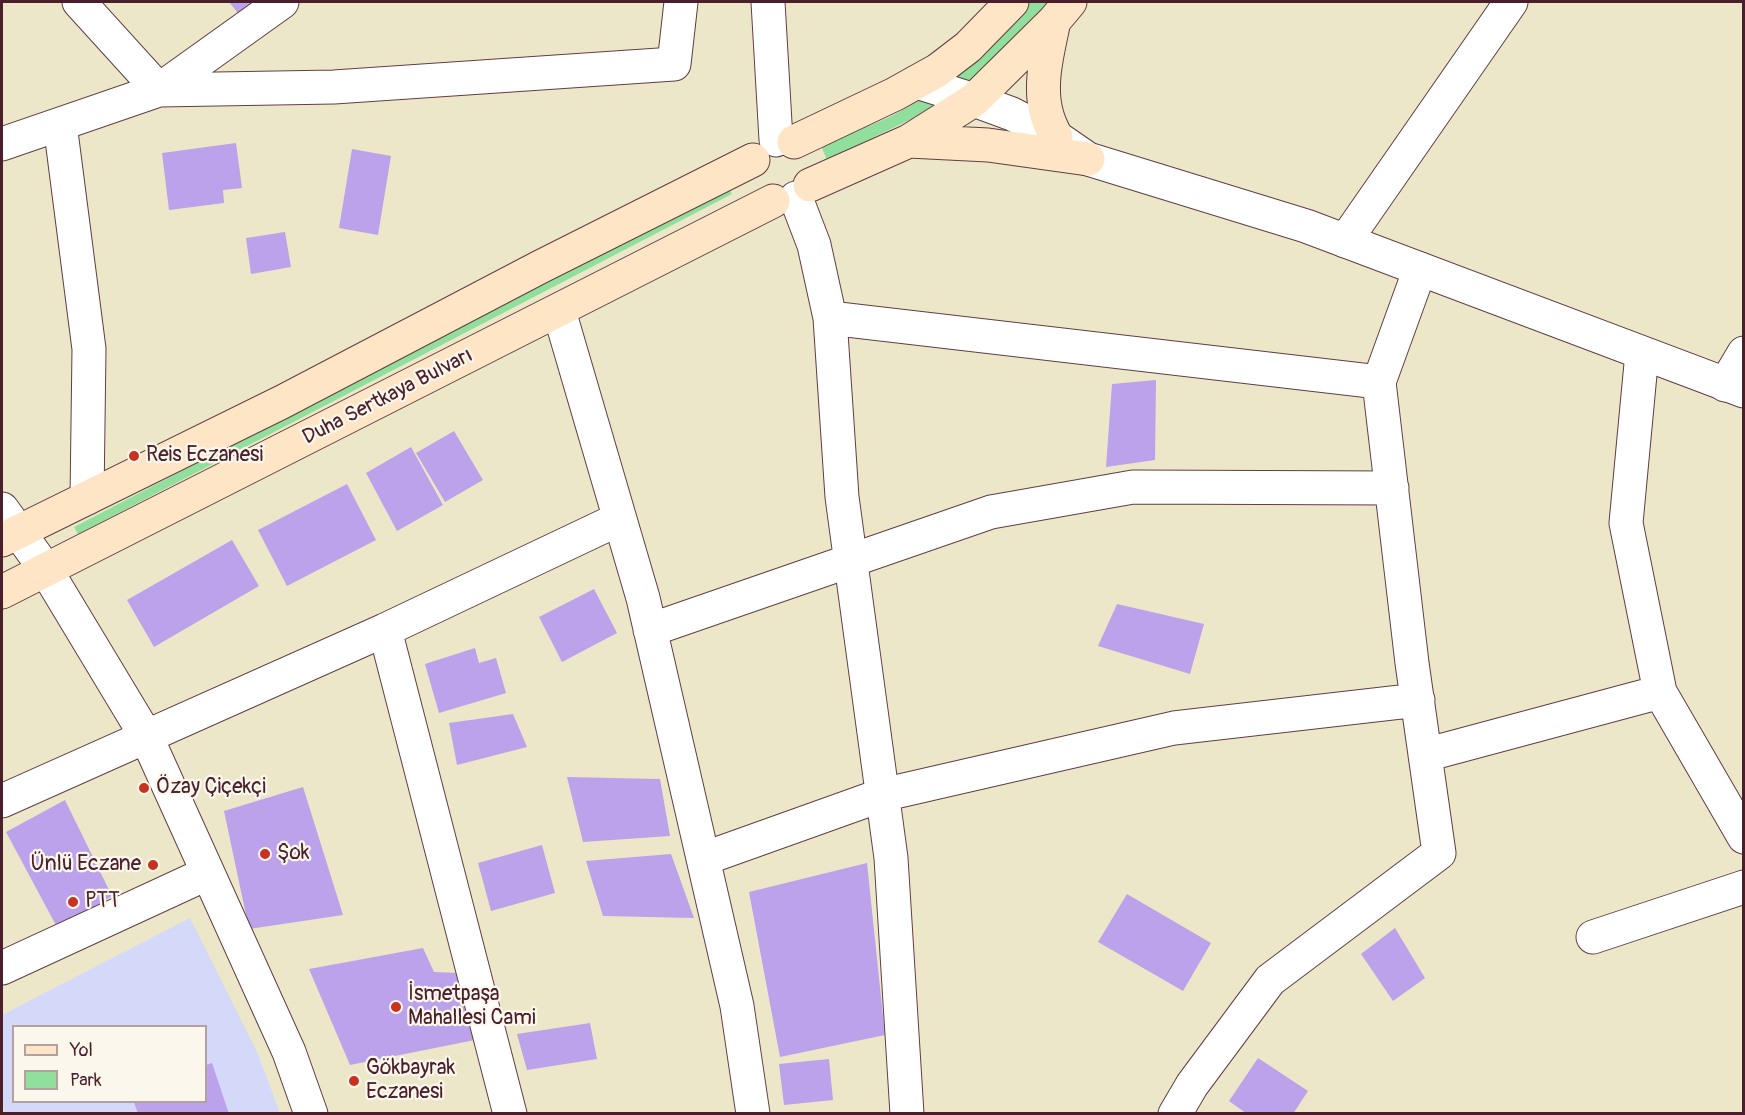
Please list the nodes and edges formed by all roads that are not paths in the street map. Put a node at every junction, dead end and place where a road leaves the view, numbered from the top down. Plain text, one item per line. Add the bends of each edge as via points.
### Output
1 (79, 2) edge
2 (282, 2) edge
3 (681, 2) edge
4 (768, 2) edge
5 (1012, 2) edge
6 (1511, 2) edge
7 (1062, 11) edge
8 (917, 82) junction
9 (159, 90) junction
10 (974, 100) junction
11 (60, 124) junction
12 (1056, 137) junction
13 (909, 141) junction
14 (2, 144) edge
15 (774, 147) junction
16 (1088, 159) junction
17 (793, 194) junction
18 (1345, 241) junction
19 (1420, 269) junction
20 (559, 310) junction
21 (830, 318) junction
22 (1642, 353) junction
23 (1743, 353) edge
24 (1379, 382) junction
25 (1734, 388) edge
26 (1392, 488) junction
27 (87, 498) junction
28 (620, 519) junction
29 (7, 527) edge
30 (850, 561) junction
31 (46, 570) junction
32 (2, 592) edge
33 (385, 630) junction
34 (650, 630) junction
35 (1660, 692) junction
36 (1418, 699) junction
37 (146, 736) junction
38 (1425, 755) junction
39 (882, 795) junction
40 (2, 801) edge
41 (1743, 837) edge
42 (703, 859) junction
43 (208, 873) junction
44 (1743, 887) edge
45 (1593, 937) dead end
46 (2, 968) edge
47 (311, 1113) edge
48 (510, 1113) edge
49 (753, 1113) edge
50 (907, 1113) edge
51 (1175, 1113) edge

1 - 9 street
2 - 9 street
3 - 9 street via 674,64 334,87
4 - 15 street
5 - 8 main road, Duha Sertkaya Bulvarı via 968,47
6 - 18 street
7 - 10 main road, Duha Sertkaya Bulvarı
7 - 12 main road via 1044,83 1044,103
8 - 10 street
8 - 15 main road, Duha Sertkaya Bulvarı
9 - 11 street
10 - 12 street
10 - 13 main road, Duha Sertkaya Bulvarı
11 - 14 street
11 - 27 street via 89,349
12 - 16 street
13 - 16 main road via 988,145
13 - 17 main road, Duha Sertkaya Bulvarı
15 - 17 main road via 803,147 813,165 813,175
15 - 17 main road via 751,170 752,180 764,196
15 - 27 main road, Duha Sertkaya Bulvarı via 282,402
16 - 18 street
17 - 20 main road, Duha Sertkaya Bulvarı
17 - 21 street via 814,244
18 - 19 street
19 - 22 street
19 - 24 street
20 - 28 street
20 - 31 main road, Duha Sertkaya Bulvarı
21 - 24 street
21 - 30 street
22 - 25 street
22 - 35 street via 1626,523
23 - 25 street
24 - 26 street
26 - 30 street via 1133,487 991,512
26 - 36 street
27 - 29 main road, Duha Sertkaya Bulvarı
28 - 33 street
28 - 34 street
29 - 31 street
30 - 34 street
30 - 39 street
31 - 32 main road, Duha Sertkaya Bulvarı
31 - 37 street
33 - 37 street
33 - 48 street
34 - 42 street
35 - 38 street
35 - 41 street
36 - 38 street
36 - 39 street via 1174,728
37 - 40 street
37 - 43 street
38 - 51 street via 1438,853 1270,980 1192,1084
39 - 42 street
39 - 50 street via 891,858
42 - 49 street via 737,1006
43 - 46 street
43 - 47 street via 289,1052
44 - 45 street

